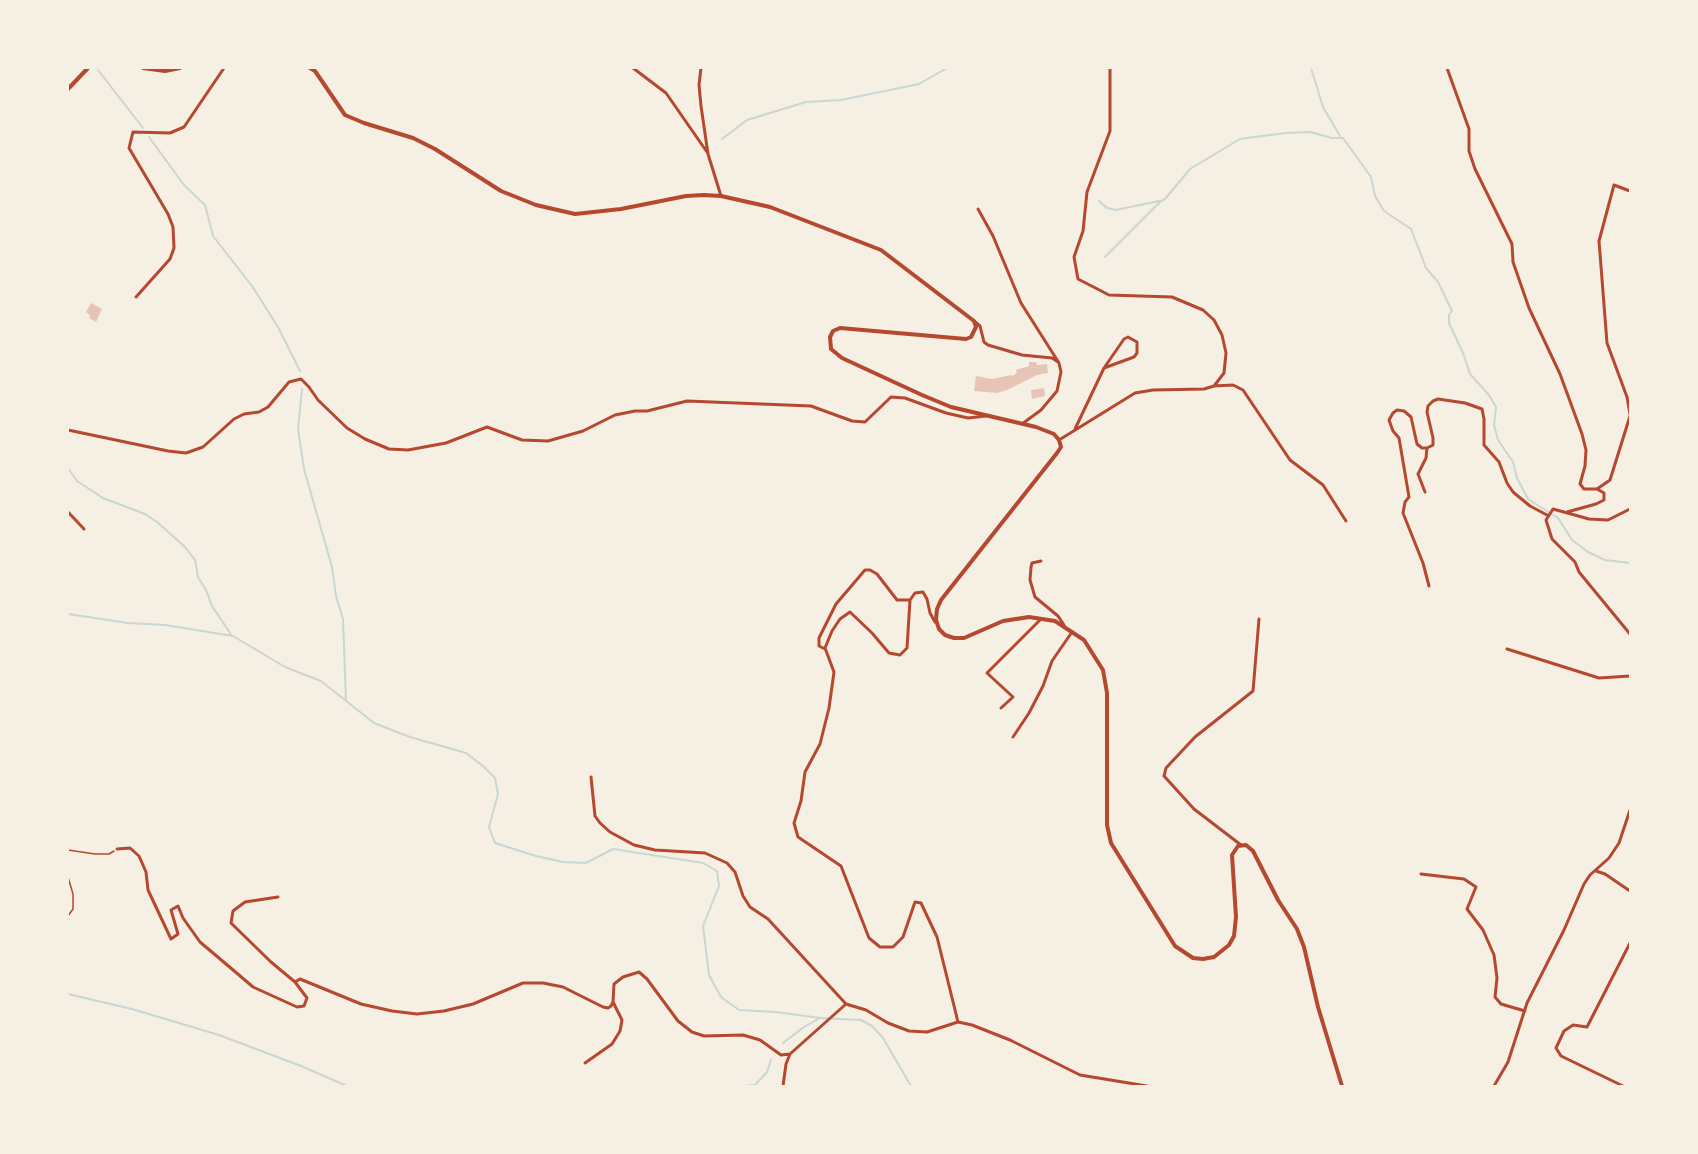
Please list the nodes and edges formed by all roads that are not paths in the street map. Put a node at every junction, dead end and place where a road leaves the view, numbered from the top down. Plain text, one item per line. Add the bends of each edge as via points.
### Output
1 (88, 68) edge
2 (143, 68) edge
3 (180, 68) edge
4 (224, 68) edge
5 (310, 68) edge
6 (633, 68) edge
7 (701, 68) edge
8 (1110, 68) edge
9 (1447, 68) edge
10 (68, 89) edge
11 (708, 154) junction
12 (1630, 191) edge
13 (721, 196) junction
14 (978, 208) dead end
15 (136, 297) dead end
16 (975, 321) junction
17 (1059, 363) junction
18 (1104, 368) junction
19 (1214, 386) junction
20 (1630, 415) edge
21 (986, 416) junction
22 (1022, 424) junction
23 (68, 430) edge
24 (1074, 430) junction
25 (1059, 440) junction
26 (1427, 448) junction
27 (1597, 489) junction
28 (1425, 492) dead end
29 (1630, 509) edge
30 (68, 512) edge
31 (1567, 512) junction
32 (1549, 513) junction
33 (1346, 521) dead end
34 (84, 528) dead end
35 (1041, 561) dead end
36 (1429, 586) dead end
37 (910, 600) junction
38 (1041, 619) junction
39 (1259, 619) dead end
40 (1064, 625) junction
41 (939, 629) junction
42 (1072, 632) junction
43 (1630, 634) edge
44 (1507, 649) dead end
45 (825, 650) junction
46 (1630, 676) edge
47 (1001, 708) dead end
48 (1013, 737) dead end
49 (591, 777) dead end
50 (1630, 810) edge
51 (1242, 846) junction
52 (117, 849) road end
53 (1596, 871) junction
54 (1421, 874) dead end
55 (1630, 891) edge
56 (278, 897) dead end
57 (1630, 943) edge
58 (295, 982) junction
59 (613, 1002) junction
60 (846, 1004) junction
61 (1525, 1011) junction
62 (958, 1022) junction
63 (790, 1054) junction
64 (585, 1063) dead end
65 (783, 1086) edge
66 (1147, 1086) edge
67 (1342, 1086) edge
68 (1494, 1086) edge
69 (1623, 1086) edge

1 - 10 street
2 - 3 street
4 - 15 street via 184,127 170,134 133,132 129,148 168,214 174,248 170,259
5 - 13 street via 345,115 413,138 501,191 536,205 575,214 686,196
6 - 11 street via 666,93
7 - 11 street via 699,85
8 - 19 street via 1110,130 1087,192 1083,231 1074,258 1078,279 1109,295 1172,297 1203,310 1214,320 1226,353 1224,373
9 - 27 street via 1469,129 1469,151 1475,169 1512,244 1513,262 1529,308 1582,434 1586,450 1580,484 1584,489
11 - 13 street
12 - 20 street via 1614,185 1599,241 1607,343
13 - 16 street via 770,207 875,247
14 - 17 street via 1021,303
16 - 17 street via 988,345 1052,358
16 - 21 street via 971,337 966,339 840,328 833,331 829,343 842,358 912,391
17 - 22 street via 1061,381 1057,391
18 - 18 street via 1134,357 1137,342 1124,339
18 - 24 street
19 - 24 street via 1135,393
19 - 33 street via 1243,390 1290,460 1323,485
20 - 27 street via 1611,480
21 - 22 street
21 - 23 street via 968,418 891,397 865,422 811,406 687,401 615,415 583,431 548,441 522,440 487,427 446,443 389,449 346,428 301,379 289,382 268,407 234,419 203,447 186,453
22 - 25 street via 1054,434
24 - 25 street
25 - 41 street via 1061,447 1057,453 941,600 936,620
26 - 28 street via 1418,474
26 - 32 street via 1433,438 1427,412 1432,401 1477,406 1484,419 1484,445 1499,462 1512,492 1530,506
26 - 36 street via 1417,444 1411,417 1404,411 1392,413 1389,420 1399,438 1408,497 1403,513 1424,563
27 - 31 street via 1604,493 1604,500
29 - 31 street via 1608,520
30 - 34 street
31 - 32 street
32 - 43 street via 1546,525 1552,539 1575,562
35 - 40 street via 1030,567 1035,597
37 - 41 street via 915,593 923,592
37 - 45 street via 897,600 877,574 865,570 836,604 819,638 819,646
37 - 45 street via 907,648 900,655 889,653 850,612 832,631
38 - 40 street
38 - 41 street via 1003,621 964,638 945,635
38 - 47 street via 987,673 1013,697
39 - 51 street via 1253,691 1196,737 1166,768 1164,776 1194,809
40 - 42 street
42 - 48 street via 1052,660 1029,714
42 - 51 street via 1084,640 1103,670 1107,693 1107,825 1111,843 1175,946 1194,958 1214,957 1234,936 1232,855
44 - 46 street via 1599,678
45 - 62 street via 834,672 829,708 820,744 806,772 794,823 798,837 842,866 869,938 880,946 893,946 903,937 915,902 921,903 937,938
49 - 60 street via 595,816 600,824 634,845 705,852 727,862 750,907 768,919
50 - 53 street via 1618,843
51 - 67 street via 1253,851 1301,938
52 - 58 street via 130,848 139,856 148,890 171,939 178,934 171,910 178,906 201,942 254,987 297,1007 304,1006 307,998
53 - 55 street
53 - 61 street via 1584,884
54 - 61 street via 1464,879 1476,887 1467,909 1483,930 1494,955 1495,997 1501,1004
56 - 58 street via 245,902 233,911 231,924
57 - 69 street via 1587,1028 1573,1025 1564,1031 1556,1048 1561,1056
58 - 59 street via 300,979 361,1004 417,1014 473,1004 523,983 562,987 603,1007
59 - 63 street via 614,984 639,972 678,1021 692,1032 704,1036 743,1035 760,1040 781,1055
59 - 64 street via 622,1020 620,1031 612,1044
60 - 62 street via 909,1032 927,1032
60 - 63 street
61 - 68 street via 1508,1062
62 - 66 street via 1010,1040 1080,1075
63 - 65 street

